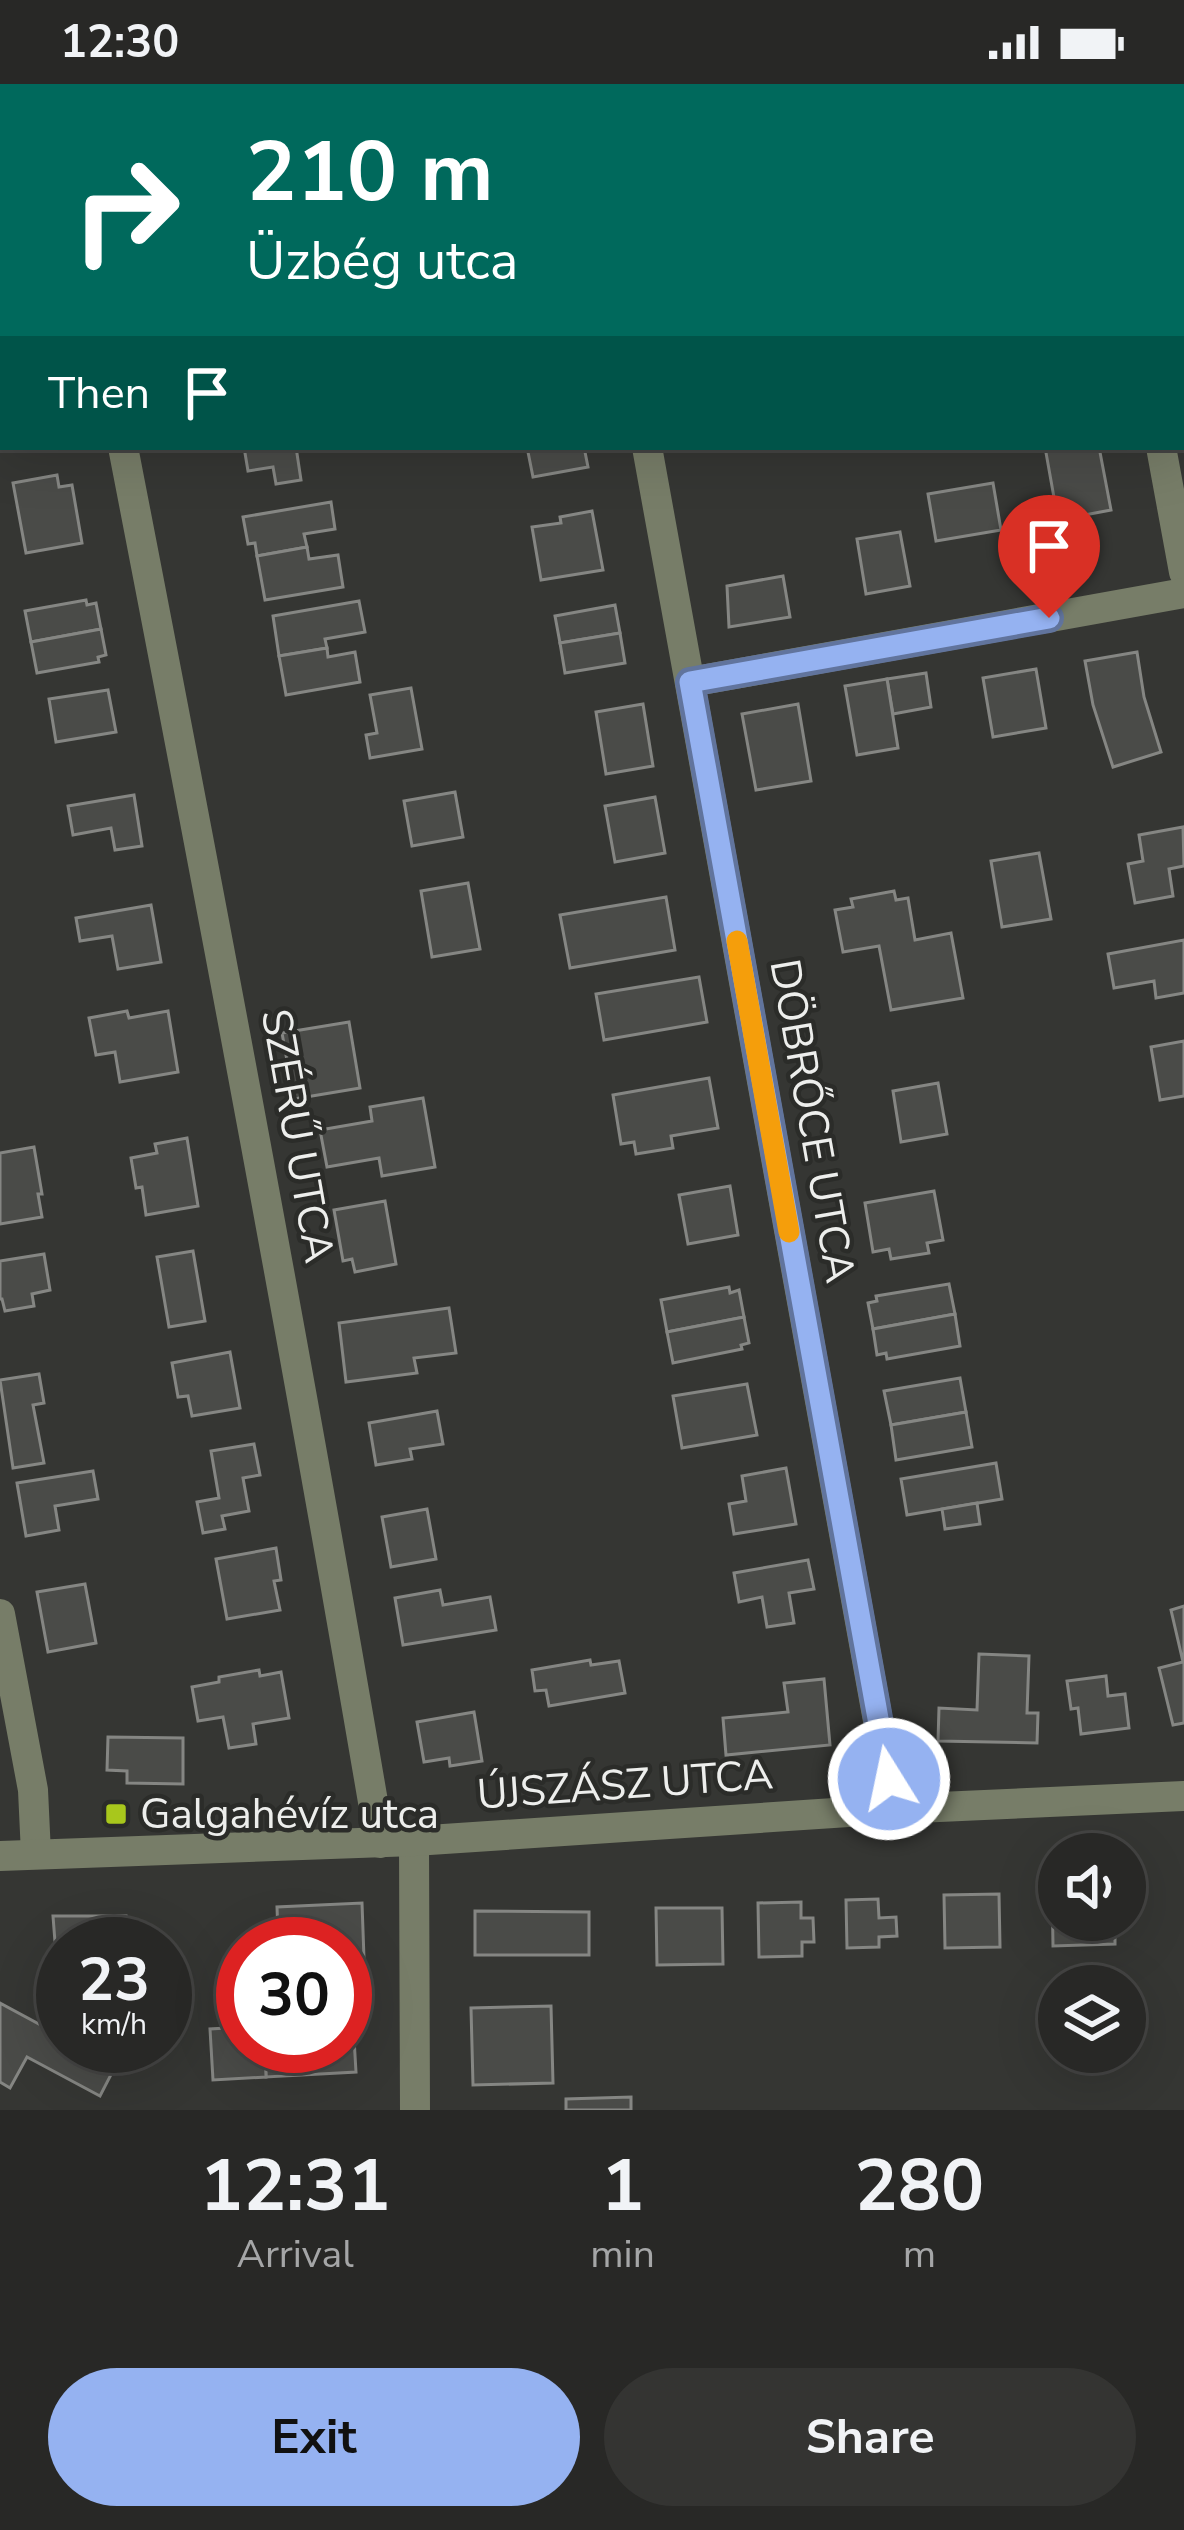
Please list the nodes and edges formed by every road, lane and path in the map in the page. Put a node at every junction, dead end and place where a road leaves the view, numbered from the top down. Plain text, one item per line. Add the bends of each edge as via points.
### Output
1 (124, 450) edge
2 (648, 450) edge
3 (1162, 450) edge
4 (1184, 572) edge
5 (1184, 593) edge
6 (690, 682) junction
7 (0, 1614) edge
8 (1184, 1796) edge
9 (894, 1809) junction
10 (414, 1841) junction
11 (380, 1843) junction
12 (36, 1854) junction
13 (0, 1856) edge
14 (416, 2110) edge

1 - 11 street, SZÉRŰ UTCA
2 - 6 street, DÖBRŐCE UTCA
3 - 4 street
5 - 6 street
6 - 9 street, DÖBRŐCE UTCA
7 - 12 street via 33,1790
8 - 9 street, ÚJSZÁSZ UTCA
9 - 10 street, ÚJSZÁSZ UTCA
10 - 11 street, ÚJSZÁSZ UTCA
10 - 14 street
11 - 12 street, ÚJSZÁSZ UTCA
12 - 13 street, ÚJSZÁSZ UTCA

